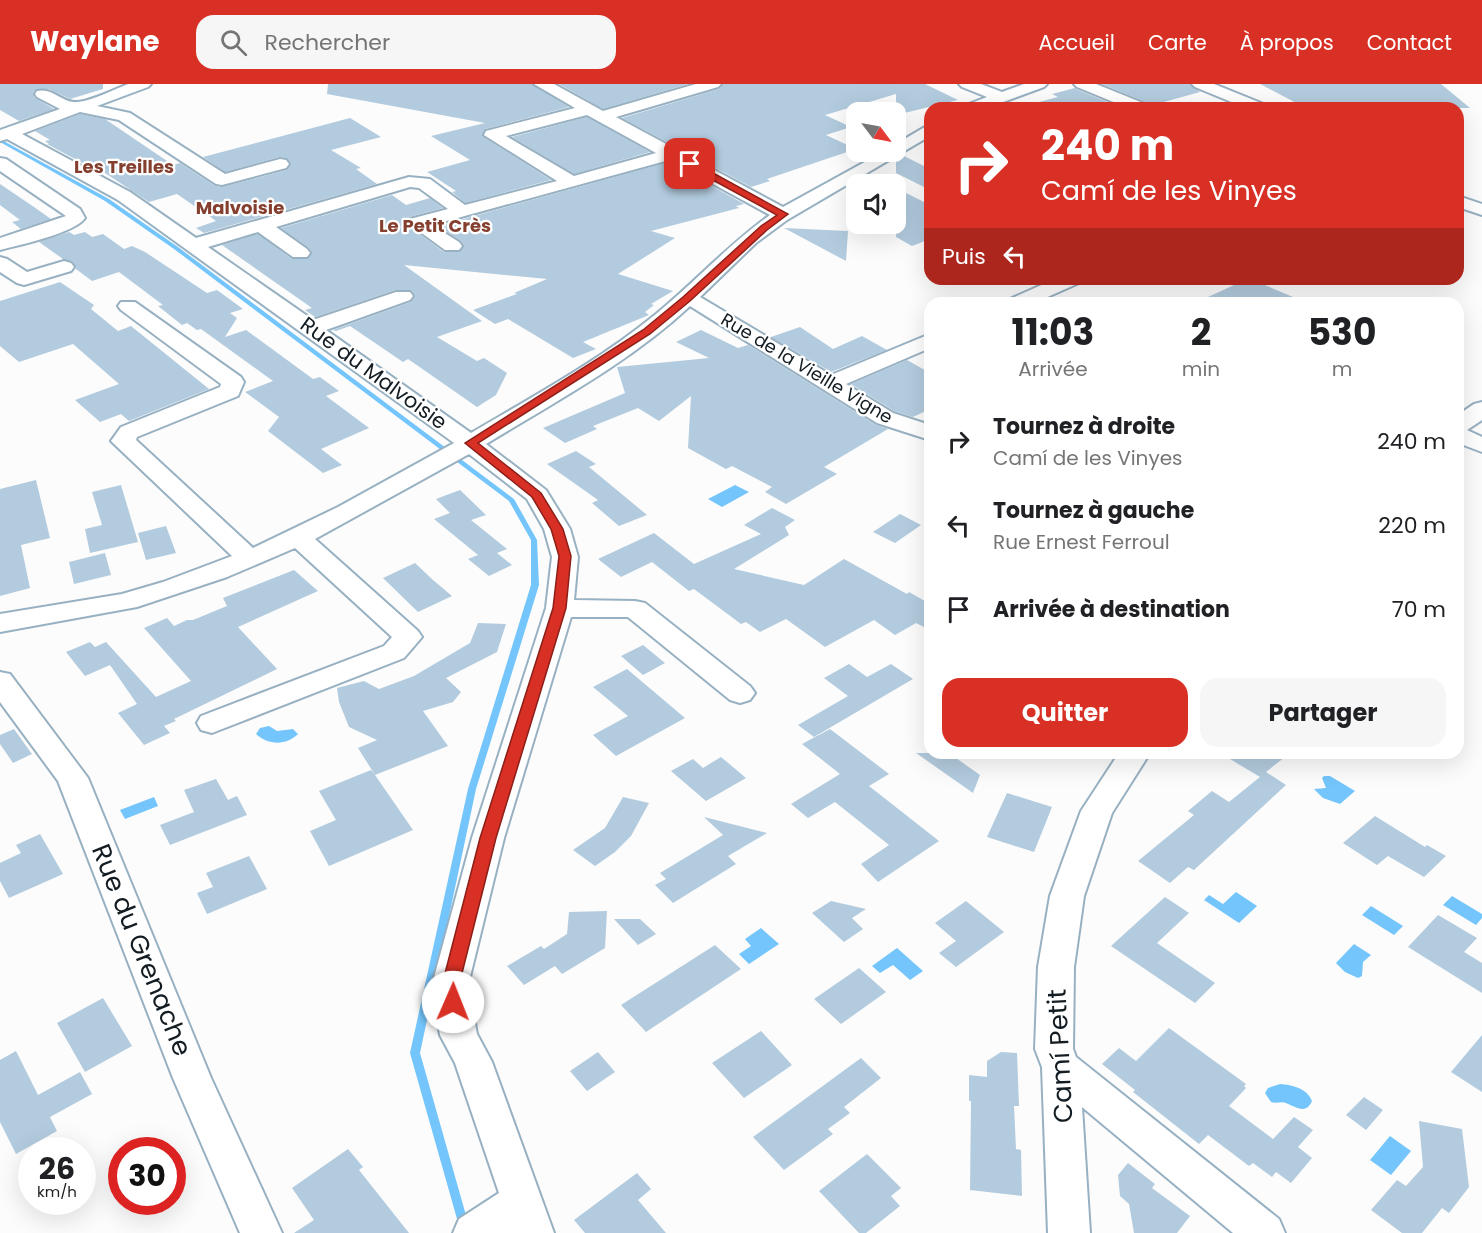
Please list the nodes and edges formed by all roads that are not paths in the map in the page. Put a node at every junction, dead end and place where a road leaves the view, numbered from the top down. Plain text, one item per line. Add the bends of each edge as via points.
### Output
1 (143, 84) edge
2 (546, 84) edge
3 (712, 84) edge
4 (967, 84) edge
5 (1039, 84) edge
6 (1082, 84) edge
7 (1200, 84) edge
8 (43, 89) edge
9 (1000, 97) junction
10 (987, 102) edge
11 (1127, 102) edge
12 (1245, 102) edge
13 (81, 106) junction
14 (597, 112) junction
15 (48, 119) junction
16 (924, 133) edge
17 (4, 134) edge
18 (906, 144) edge
19 (671, 154) junction
20 (875, 162) edge
21 (0, 163) edge
22 (280, 164) dead end
23 (572, 182) junction
24 (1464, 203) edge
25 (460, 210) junction
26 (1482, 210) edge
27 (783, 214) junction
28 (261, 225) junction
29 (0, 244) edge
30 (193, 246) junction
31 (452, 246) dead end
32 (300, 253) dead end
33 (0, 264) edge
34 (64, 267) dead end
35 (1061, 285) edge
36 (403, 296) dead end
37 (1039, 297) edge
38 (687, 299) junction
39 (128, 306) dead end
40 (312, 328) junction
41 (924, 343) edge
42 (831, 383) junction
43 (1482, 409) edge
44 (1464, 422) edge
45 (924, 431) edge
46 (1464, 438) edge
47 (1482, 445) edge
48 (458, 450) junction
49 (299, 538) junction
50 (249, 558) junction
51 (560, 608) junction
52 (0, 623) edge
53 (0, 681) edge
54 (740, 693) dead end
55 (212, 723) dead end
56 (1131, 759) edge
57 (1061, 1067) junction
58 (506, 1221) edge
59 (261, 1233) edge
60 (1069, 1233) edge
61 (1264, 1233) edge

1 - 13 street
2 - 14 street
3 - 14 street
4 - 9 street
5 - 9 street
6 - 11 street
7 - 12 street
8 - 13 street via 60,104
8 - 15 street via 38,113
9 - 10 street
13 - 15 street
13 - 22 street via 124,116 222,180
14 - 19 street
14 - 23 street via 492,135
15 - 17 street
16 - 18 street
17 - 30 street, Rue du Malvoisie via 124,196
19 - 23 street
19 - 27 street
20 - 27 street
21 - 29 street via 76,218
23 - 25 street
24 - 26 street
25 - 28 street via 424,183 409,182
25 - 31 street via 417,223
27 - 38 street
28 - 30 street
28 - 32 street
30 - 40 street, Rue du Malvoisie
33 - 34 street via 24,279
35 - 37 street
36 - 40 street
38 - 42 street, Rue de la Vieille Vigne
38 - 48 street via 647,332
39 - 50 street via 233,382 230,391 129,432 123,441
40 - 48 street, Rue du Malvoisie
41 - 42 street
42 - 45 street, Rue de la Vieille Vigne via 885,418
43 - 44 street
46 - 47 street
48 - 49 street via 382,496
48 - 51 street, Rue du Malvoisie via 537,495 557,529 565,556
49 - 50 street
49 - 55 street via 408,637 394,652
50 - 52 street via 126,601
51 - 54 street via 635,609
51 - 58 street, Rue du Malvoisie via 488,838 450,985 459,1035 473,1062
53 - 59 street, Rue du Grenache via 72,778 192,1078
56 - 57 street, Camí Petit via 1097,811 1067,896 1056,967 1054,1049
57 - 60 street, Camí Petit
57 - 61 street

